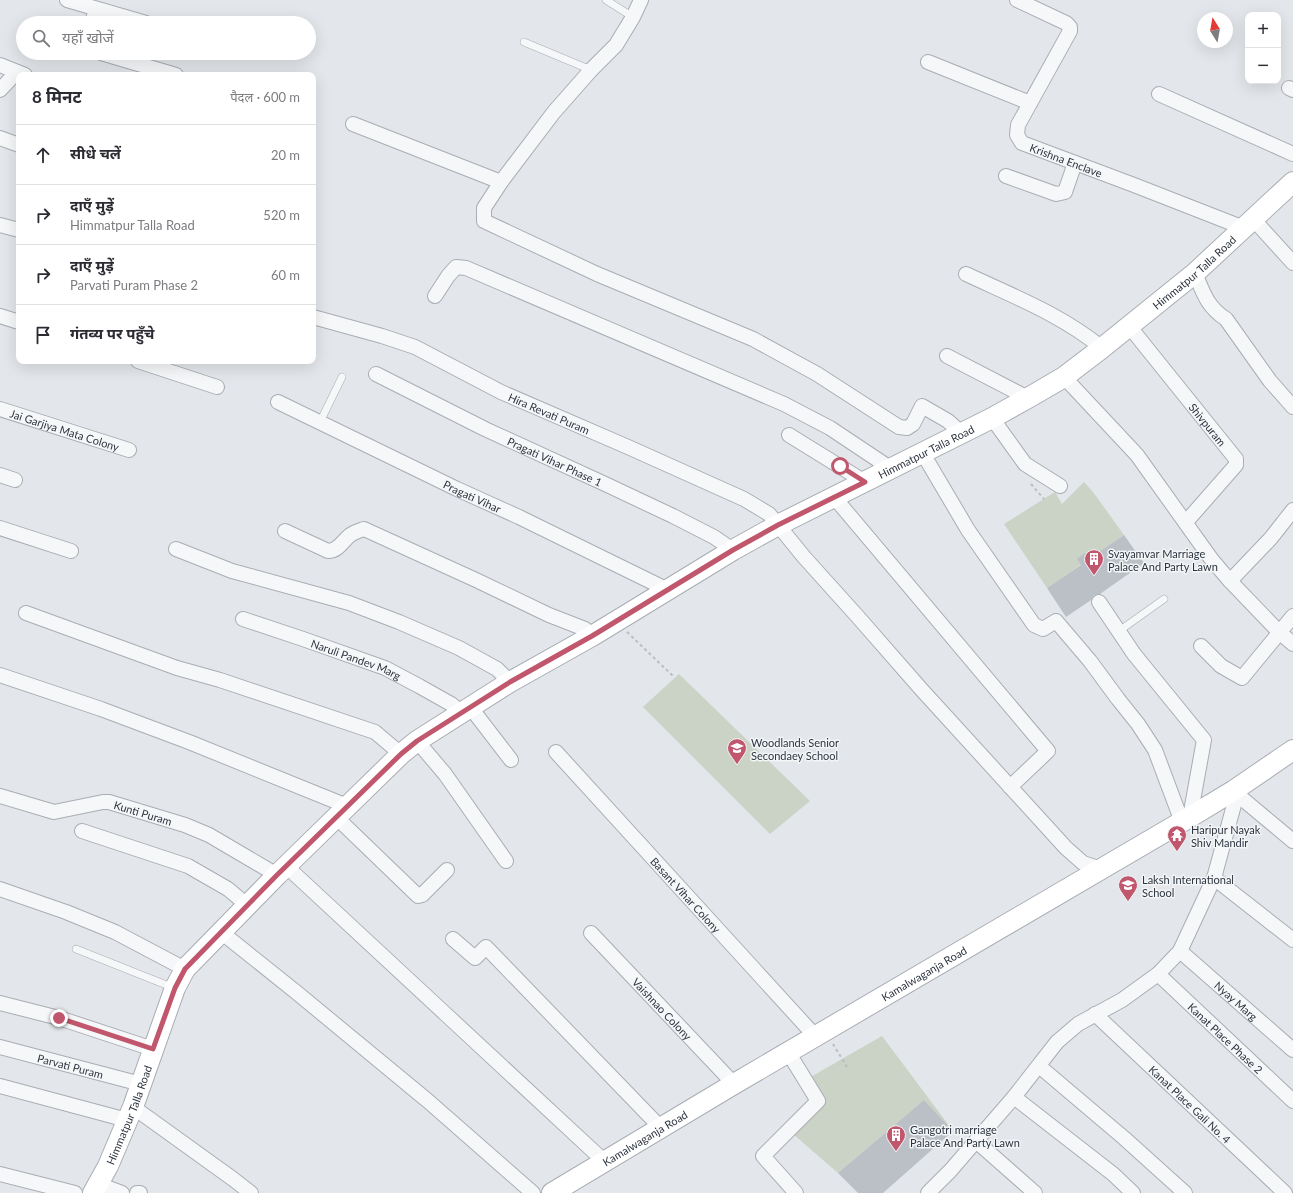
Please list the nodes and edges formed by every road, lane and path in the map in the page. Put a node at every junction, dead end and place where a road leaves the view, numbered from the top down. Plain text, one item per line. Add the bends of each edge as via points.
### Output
1 (67, 0) edge
2 (606, 0) edge
3 (641, 0) edge
4 (1017, 0) edge
5 (96, 9) junction
6 (94, 16) edge
7 (121, 16) edge
8 (633, 16) junction
9 (524, 42) dead end
10 (125, 60) edge
11 (928, 62) dead end
12 (0, 65) edge
13 (591, 70) junction
14 (16, 72) edge
15 (166, 72) edge
16 (16, 78) edge
17 (0, 90) edge
18 (1159, 94) dead end
19 (1030, 103) junction
20 (353, 124) dead end
21 (0, 138) edge
22 (16, 144) edge
23 (1293, 154) edge
24 (1075, 163) junction
25 (1006, 176) dead end
26 (501, 182) junction
27 (1293, 182) edge
28 (1249, 224) junction
29 (0, 225) edge
30 (16, 229) edge
31 (1293, 263) edge
32 (1196, 273) junction
33 (966, 274) dead end
34 (434, 296) dead end
35 (0, 316) edge
36 (316, 318) edge
37 (16, 321) edge
38 (1129, 326) junction
39 (1102, 348) junction
40 (947, 356) dead end
41 (147, 364) edge
42 (376, 374) dead end
43 (1064, 376) junction
44 (342, 377) dead end
45 (217, 387) dead end
46 (1028, 398) junction
47 (278, 402) dead end
48 (1293, 407) edge
49 (0, 409) edge
50 (992, 418) junction
51 (320, 422) junction
52 (961, 433) junction
53 (789, 435) dead end
54 (129, 450) dead end
55 (922, 452) junction
56 (890, 468) junction
57 (0, 475) edge
58 (15, 480) dead end
59 (865, 482) junction
60 (1060, 486) dead end
61 (834, 497) junction
62 (1293, 510) edge
63 (1186, 522) junction
64 (778, 525) junction
65 (0, 528) edge
66 (285, 531) dead end
67 (176, 549) dead end
68 (733, 550) junction
69 (71, 551) dead end
70 (1230, 581) junction
71 (668, 590) junction
72 (1164, 599) dead end
73 (1099, 602) dead end
74 (26, 613) dead end
75 (1293, 616) edge
76 (243, 619) dead end
77 (616, 621) junction
78 (1119, 631) junction
79 (1279, 632) junction
80 (592, 636) junction
81 (1293, 644) edge
82 (1201, 646) dead end
83 (0, 675) edge
84 (673, 676) dead end
85 (510, 682) junction
86 (467, 710) junction
87 (417, 741) junction
88 (1293, 750) edge
89 (556, 752) dead end
90 (401, 754) junction
91 (511, 760) dead end
92 (1010, 787) junction
93 (1233, 791) junction
94 (0, 796) edge
95 (342, 811) junction
96 (1186, 820) junction
97 (82, 831) dead end
98 (1293, 841) edge
99 (506, 862) dead end
100 (1101, 869) junction
101 (282, 870) junction
102 (447, 870) dead end
103 (1214, 878) junction
104 (0, 889) edge
105 (248, 905) junction
106 (221, 932) junction
107 (591, 933) dead end
108 (453, 939) dead end
109 (1293, 940) edge
110 (76, 949) dead end
111 (1180, 951) junction
112 (185, 969) junction
113 (1158, 974) junction
114 (175, 988) junction
115 (0, 1003) edge
116 (1096, 1014) junction
117 (821, 1034) junction
118 (0, 1046) edge
119 (153, 1049) junction
120 (1293, 1050) edge
121 (788, 1052) junction
122 (1039, 1066) junction
123 (847, 1067) dead end
124 (141, 1084) junction
125 (734, 1084) junction
126 (0, 1086) edge
127 (1014, 1097) junction
128 (1293, 1101) edge
129 (130, 1113) junction
130 (661, 1128) junction
131 (976, 1141) junction
132 (605, 1162) junction
133 (0, 1174) edge
134 (95, 1189) edge
135 (75, 1193) edge
136 (122, 1193) edge
137 (251, 1193) edge
138 (532, 1193) edge
139 (552, 1193) edge
140 (796, 1193) edge
141 (928, 1193) edge
142 (1036, 1193) edge
143 (1133, 1193) edge
144 (1185, 1193) edge
145 (1285, 1193) edge

1 - 5 street
2 - 8 lane
3 - 8 street
4 - 19 street, Krishna Enclave via 1070,27
5 - 6 street
5 - 7 street
8 - 13 street via 616,46
9 - 13 lane
10 - 15 street
11 - 19 street
12 - 14 street
13 - 26 street via 554,112
16 - 17 street
18 - 23 street
19 - 24 street, Krishna Enclave via 1018,126 1017,135 1022,144
20 - 26 street
21 - 22 street
24 - 25 street via 1065,192 1056,194
24 - 28 street, Krishna Enclave
26 - 52 street via 484,208 484,221 597,274 753,339 817,374 899,427 907,428 913,424 922,406 948,421
27 - 28 street, Himmatpur Talla Road
28 - 31 street
28 - 32 street, Himmatpur Talla Road
29 - 30 street
32 - 38 street, Himmatpur Talla Road
32 - 48 street via 1207,302 1217,314 1226,319 1270,381
33 - 39 street via 1056,316
34 - 56 street via 456,268 466,268 784,404 830,428
35 - 37 street
36 - 64 street, Hira Revati Puram via 415,347 501,392 744,499 769,514
38 - 39 street, Himmatpur Talla Road
38 - 63 street, Shivpuram via 1236,459 1236,465
39 - 43 street, Himmatpur Talla Road
40 - 46 street
41 - 45 street
42 - 68 street, Pragati Vihar Phase 1 via 485,429 673,516
43 - 46 street, Himmatpur Talla Road
43 - 63 street via 1130,447
44 - 51 lane
46 - 50 street, Himmatpur Talla Road
47 - 51 street, Pragati Vihar
49 - 54 street, Jai Garjiya Mata Colony
50 - 52 street, Himmatpur Talla Road
50 - 60 street via 1024,464
51 - 71 street, Pragati Vihar
52 - 55 street, Himmatpur Talla Road
53 - 59 street
55 - 56 street, Himmatpur Talla Road
55 - 96 street via 968,530 1034,625 1043,629 1056,621 1138,724 1155,750
56 - 59 street, Himmatpur Talla Road
57 - 58 street
59 - 61 street, Himmatpur Talla Road
61 - 64 street, Himmatpur Talla Road
61 - 92 street via 1048,751
62 - 70 street
63 - 70 street
64 - 68 street, Himmatpur Talla Road
64 - 92 street, Hira Revati Puram
65 - 69 street
66 - 80 street via 328,551 336,550 349,536 364,529 549,615 585,628
67 - 85 street via 232,571 349,603 399,622 497,668
68 - 71 street, Himmatpur Talla Road
70 - 79 street
71 - 77 street, Himmatpur Talla Road
72 - 78 lane
73 - 78 street
74 - 90 street via 177,668 374,732
75 - 79 street
76 - 86 street, Naruli Pandev Marg via 385,668 445,701
77 - 80 street, Himmatpur Talla Road
77 - 84 path
78 - 96 street via 1134,654 1204,740
79 - 81 street
79 - 82 street via 1242,678 1220,666
80 - 85 street, Himmatpur Talla Road
83 - 95 street via 189,742
85 - 86 street, Himmatpur Talla Road
86 - 87 street, Himmatpur Talla Road
86 - 91 street, Naruli Pandev Marg
87 - 90 street, Himmatpur Talla Road
87 - 99 street via 445,774
88 - 93 street, Kamalwaganja Road
89 - 117 street, Basant Vihar Colony
90 - 95 street, Himmatpur Talla Road
92 - 100 street, Hira Revati Puram via 1066,848 1083,862
93 - 96 street, Kamalwaganja Road
93 - 98 street
93 - 103 street via 1234,805
94 - 101 street, Kunti Puram via 54,812 108,802 185,825
95 - 101 street, Himmatpur Talla Road
95 - 102 street via 418,896
96 - 100 street, Kamalwaganja Road
97 - 105 street via 188,866 228,889
100 - 117 street, Kamalwaganja Road
101 - 105 street, Himmatpur Talla Road
101 - 132 street, Kunti Puram via 412,981
103 - 109 street
103 - 111 street
104 - 112 street via 115,932
105 - 106 street, Himmatpur Talla Road
106 - 112 street, Himmatpur Talla Road
106 - 138 street via 428,1101
107 - 125 street, Vaishnao Colony
108 - 130 street via 475,958 486,947
110 - 114 lane
111 - 113 street
111 - 120 street, Nyay Marg
112 - 114 street, Himmatpur Talla Road
113 - 116 street via 1122,1000
113 - 128 street, Kanat Place Phase 2
114 - 119 street, Himmatpur Talla Road
115 - 119 street via 59,1018
116 - 122 street via 1078,1024 1056,1042
116 - 145 street, Kanat Place Gali No. 4
117 - 121 street, Kamalwaganja Road
117 - 123 path
118 - 124 street, Parvati Puram
119 - 124 street, Himmatpur Talla Road
121 - 125 street, Kamalwaganja Road
121 - 140 street via 818,1101 763,1156
122 - 127 street
122 - 144 street
124 - 129 street, Himmatpur Talla Road
125 - 130 street, Kamalwaganja Road
126 - 129 street
127 - 131 street
127 - 143 street via 1113,1174
129 - 134 street, Himmatpur Talla Road via 108,1166
129 - 137 street
130 - 132 street, Kamalwaganja Road
131 - 141 street
131 - 142 street
132 - 139 street, Kamalwaganja Road
133 - 135 street
134 - 136 street

